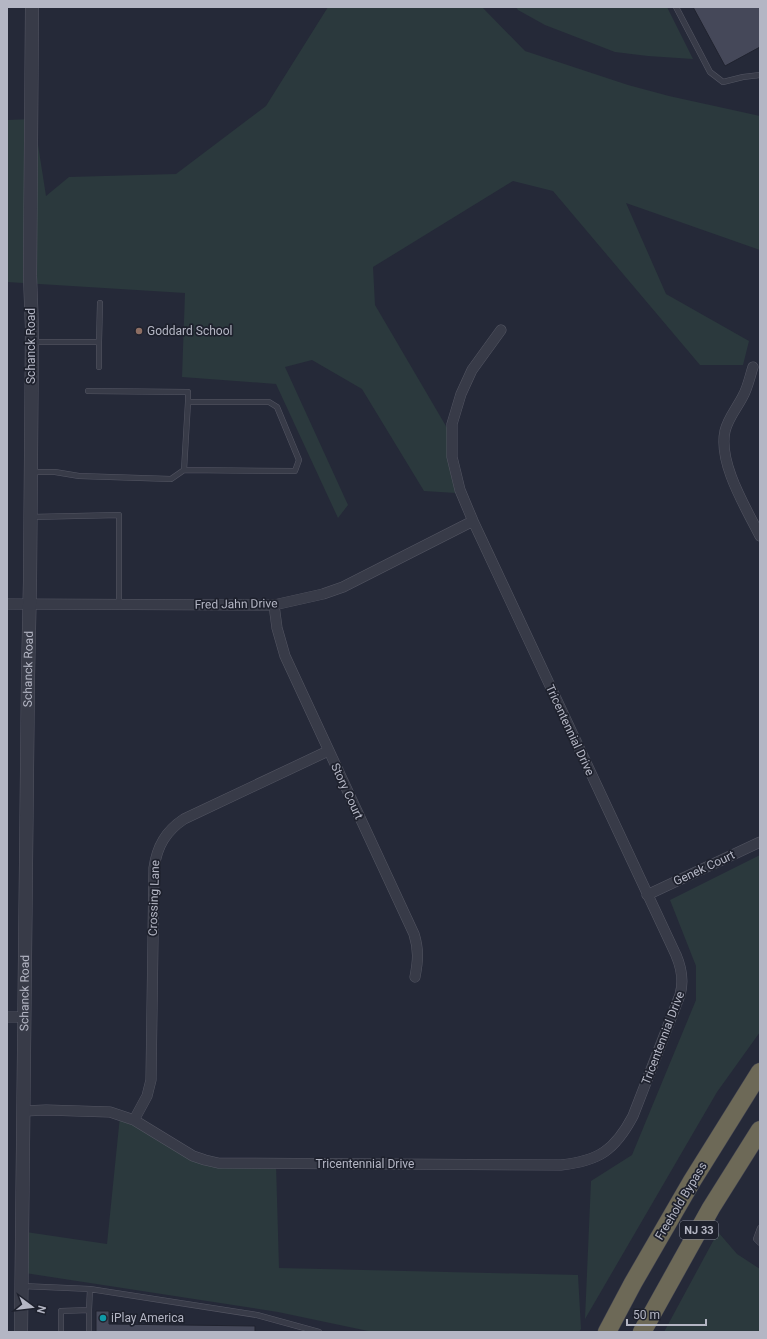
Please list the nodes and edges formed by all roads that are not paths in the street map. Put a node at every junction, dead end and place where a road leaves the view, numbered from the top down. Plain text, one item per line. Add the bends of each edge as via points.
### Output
1 (32, 7) edge
2 (676, 7) edge
3 (760, 75) edge
4 (100, 303) dead end
5 (501, 330) dead end
6 (32, 342) junction
7 (99, 342) junction
8 (99, 367) dead end
9 (753, 367) dead end
10 (88, 391) dead end
11 (188, 402) junction
12 (184, 470) junction
13 (31, 472) junction
14 (31, 517) junction
15 (473, 521) junction
16 (760, 536) edge
17 (7, 604) edge
18 (29, 604) junction
19 (120, 605) junction
20 (274, 605) junction
21 (328, 751) junction
22 (760, 842) edge
23 (647, 894) junction
24 (414, 977) dead end
25 (7, 1017) edge
26 (24, 1017) junction
27 (760, 1072) edge
28 (24, 1111) junction
29 (134, 1120) junction
30 (760, 1130) edge
31 (760, 1228) edge
32 (760, 1243) edge
33 (22, 1286) junction
34 (90, 1289) junction
35 (89, 1310) junction
36 (21, 1332) edge
37 (61, 1332) edge
38 (89, 1332) edge
39 (319, 1332) edge
40 (606, 1332) edge
41 (642, 1332) edge

1 - 6 street, Schanck Road
2 - 3 lane via 710,72 723,82
4 - 7 lane
5 - 15 street, Tricentennial Drive via 472,370 452,424 452,457 460,490
6 - 7 lane
6 - 13 street, Schanck Road
7 - 8 lane
9 - 16 street via 744,395 730,417 725,431 724,450 729,472
10 - 11 lane via 188,392
11 - 12 lane
11 - 12 lane via 269,402 277,407 299,460 295,471
12 - 13 lane via 170,479
13 - 14 street, Schanck Road
14 - 18 street, Schanck Road
14 - 19 lane via 119,516
15 - 20 street, Fred Jahn Drive via 343,587
15 - 23 street, Tricentennial Drive
17 - 18 street, Fred Jahn Drive
18 - 19 street, Fred Jahn Drive
18 - 26 street, Schanck Road
19 - 20 street, Fred Jahn Drive
20 - 21 street, Story Court via 285,656
21 - 24 street, Story Court via 414,934 418,953
21 - 29 street, Crossing Lane via 184,819 167,833 160,844 154,868 151,1080 148,1096
22 - 23 street, Genek Court
23 - 29 street, Tricentennial Drive via 679,962 683,978 682,988 633,1116 619,1139 609,1149 584,1162 561,1165 218,1163 193,1156
25 - 26 street
26 - 28 street, Schanck Road
27 - 40 highway, Freehold Bypass / NJ 33 via 671,1216
28 - 29 street, Tricentennial Drive via 110,1112
28 - 33 street, Schanck Road
30 - 41 highway, NJ 33 via 711,1208
31 - 32 lane via 756,1239
33 - 34 lane
33 - 36 street, Schanck Road
34 - 35 lane
34 - 39 lane via 257,1315
35 - 37 lane via 61,1311
35 - 38 lane

